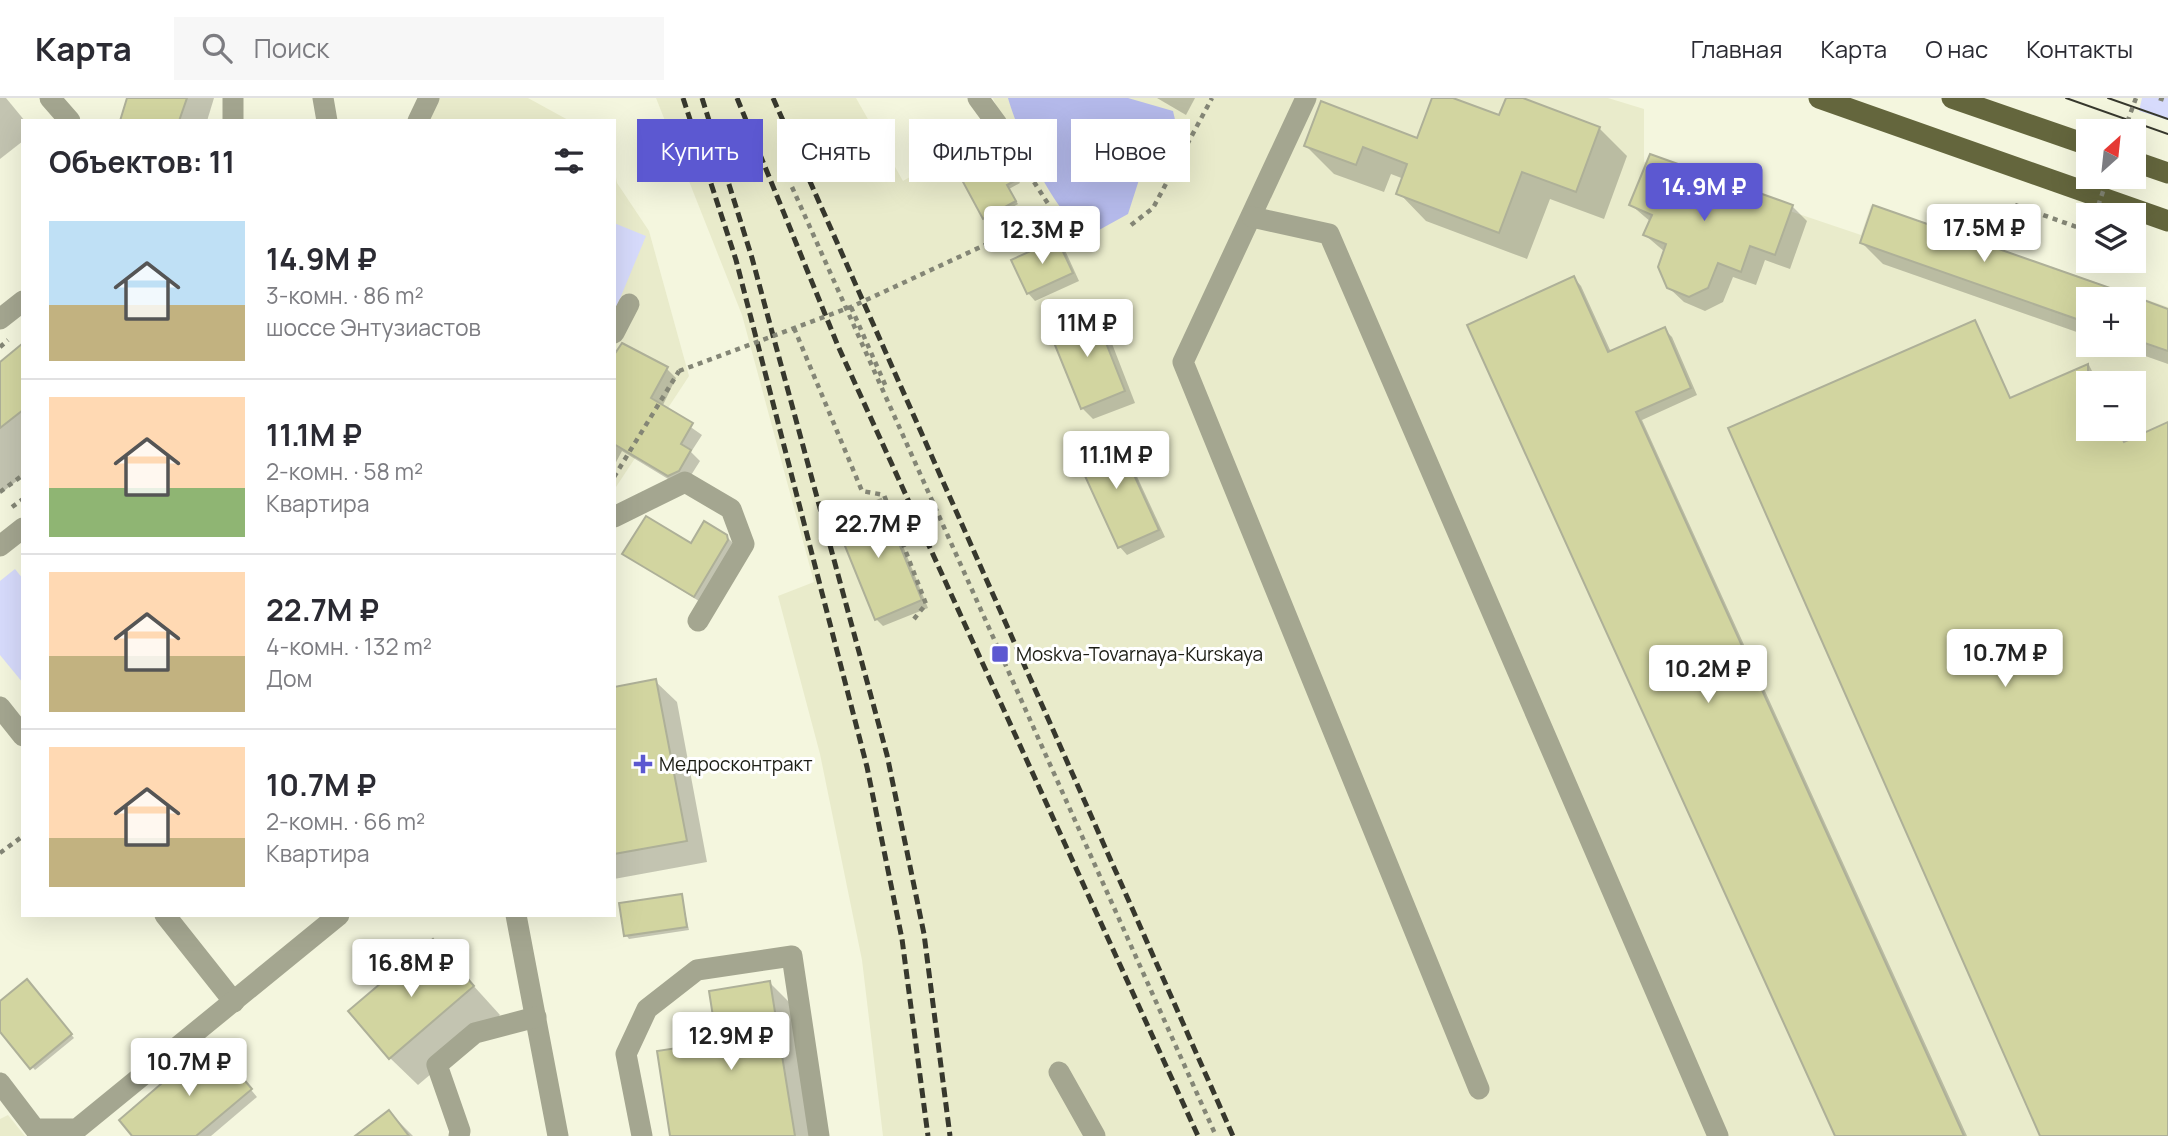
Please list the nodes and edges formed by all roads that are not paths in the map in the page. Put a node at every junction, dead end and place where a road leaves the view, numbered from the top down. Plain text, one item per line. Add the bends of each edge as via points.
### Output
1 (50, 98) edge
2 (233, 98) edge
3 (323, 98) edge
4 (429, 98) edge
5 (978, 98) edge
6 (1306, 98) edge
7 (1819, 98) edge
8 (1952, 98) edge
9 (68, 111) edge
10 (233, 119) edge
11 (327, 119) edge
12 (419, 119) edge
13 (993, 119) edge
14 (2076, 141) edge
15 (2146, 165) edge
16 (2168, 173) edge
17 (1252, 217) junction
18 (2168, 221) edge
19 (21, 303) edge
20 (629, 304) dead end
21 (0, 319) edge
22 (616, 328) edge
23 (616, 516) edge
24 (21, 530) edge
25 (0, 547) edge
26 (698, 621) dead end
27 (3, 716) edge
28 (21, 734) edge
29 (337, 917) edge
30 (516, 917) edge
31 (176, 920) edge
32 (234, 1002) junction
33 (536, 1017) junction
34 (1059, 1072) dead end
35 (0, 1083) edge
36 (1479, 1088) dead end
37 (38, 1133) edge
38 (460, 1136) edge
39 (558, 1136) edge
40 (642, 1136) edge
41 (819, 1136) edge
42 (1095, 1136) edge
43 (1718, 1136) edge

1 - 9 street
2 - 10 street
3 - 11 street
4 - 12 street
5 - 13 street
6 - 17 street
7 - 18 main road
8 - 14 main road
15 - 16 main road
17 - 36 street via 1183,362
17 - 43 street via 1329,234
19 - 21 street
20 - 22 street
23 - 26 street via 685,482 731,509 744,544
24 - 25 street
27 - 28 street
29 - 32 street
30 - 33 street
31 - 32 street
32 - 37 street via 77,1129
33 - 38 street via 475,1033 437,1065
33 - 39 street
34 - 42 street
35 - 37 street
40 - 41 street via 626,1054 647,1009 697,970 792,956

